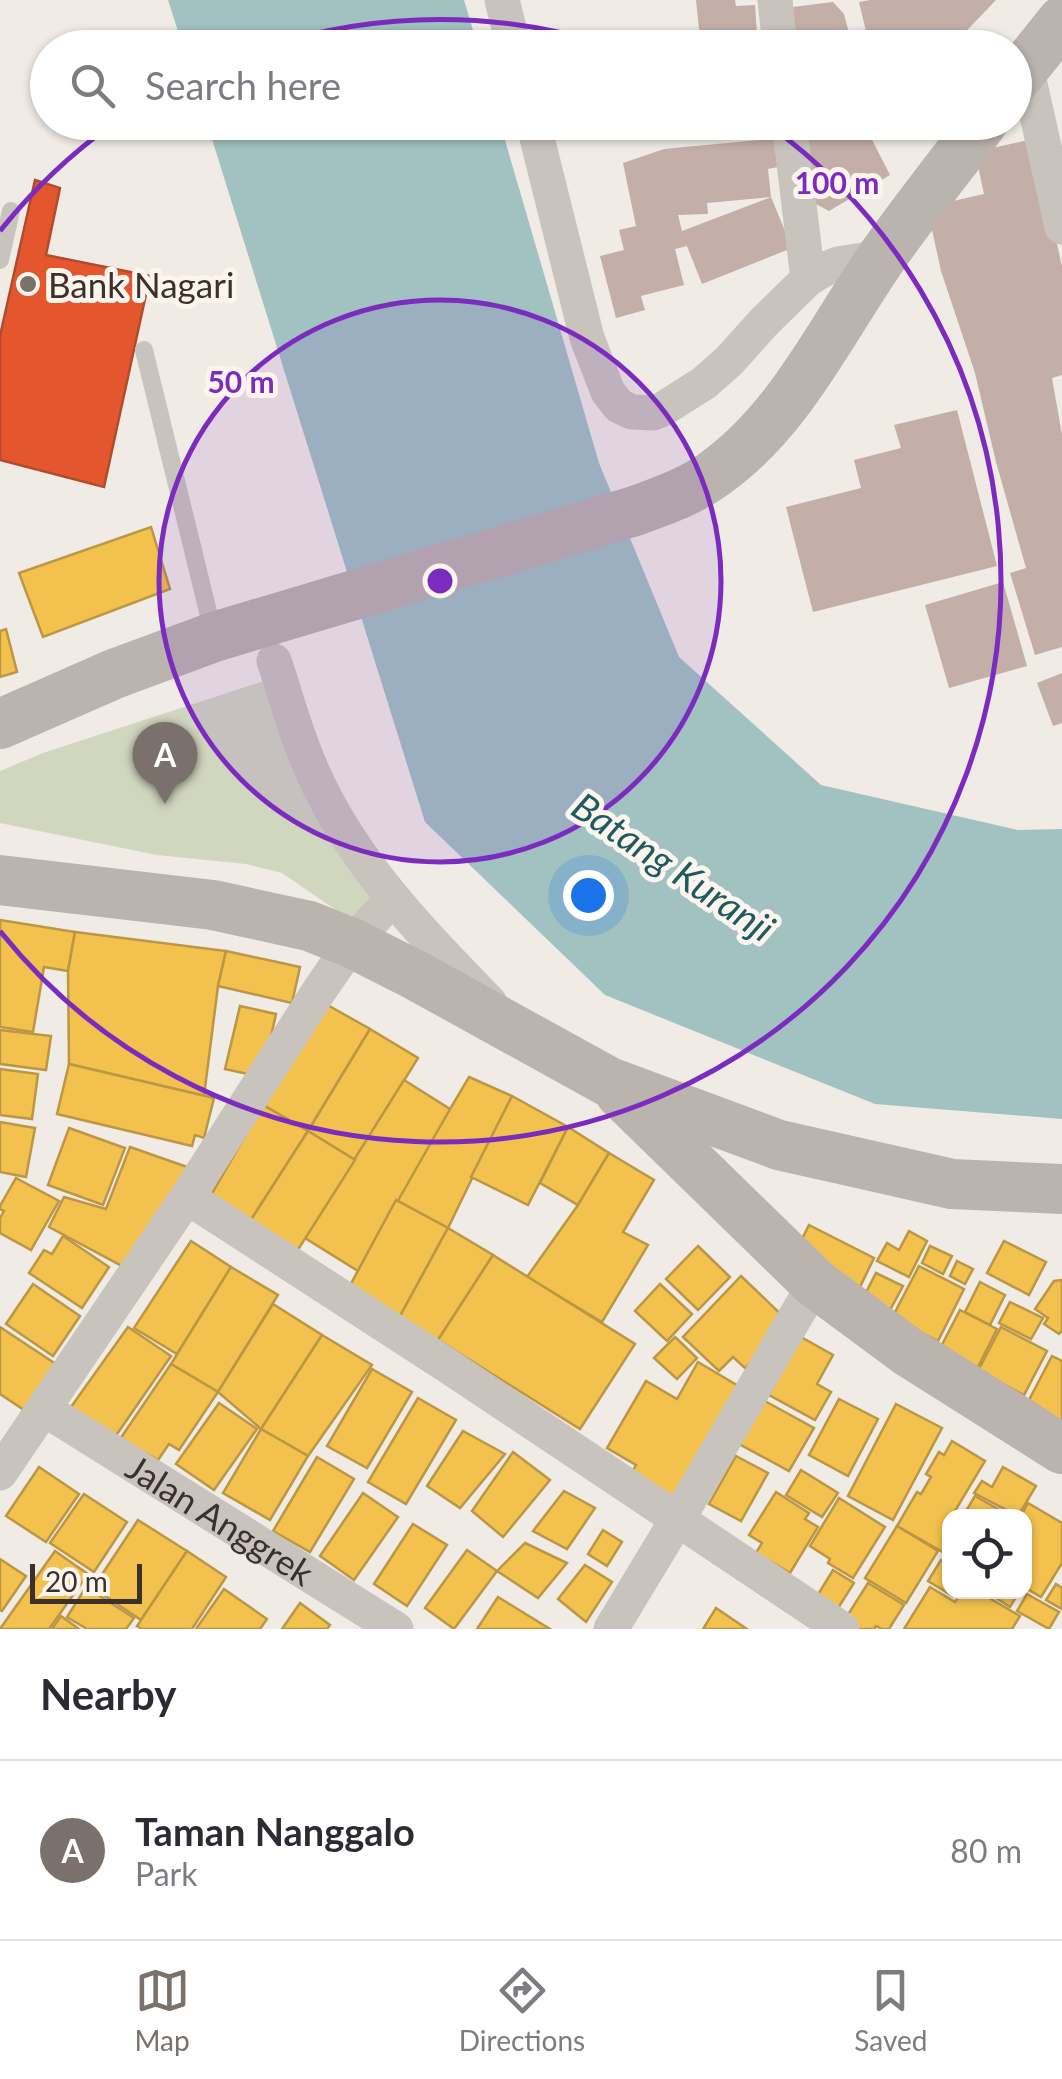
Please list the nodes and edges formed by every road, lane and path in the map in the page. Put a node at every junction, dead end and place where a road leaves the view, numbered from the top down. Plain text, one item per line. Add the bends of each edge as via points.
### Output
1 (502, 0) edge
2 (774, 0) edge
3 (1062, 21) edge
4 (510, 30) edge
5 (778, 30) edge
6 (1032, 59) edge
7 (1032, 118) edge
8 (537, 140) edge
9 (791, 140) edge
10 (970, 140) edge
11 (11, 211) dead end
12 (1062, 228) edge
13 (882, 257) junction
14 (0, 260) edge
15 (808, 279) junction
16 (144, 350) dead end
17 (214, 637) junction
18 (274, 661) dead end
19 (0, 724) edge
20 (0, 880) edge
21 (392, 899) junction
22 (352, 943) junction
23 (515, 1028) junction
24 (609, 1082) junction
25 (779, 1145) junction
26 (1062, 1189) edge
27 (188, 1197) junction
28 (735, 1206) junction
29 (815, 1283) junction
30 (44, 1409) junction
31 (1062, 1449) edge
32 (0, 1472) edge
33 (678, 1520) junction
34 (396, 1629) edge
35 (611, 1629) edge
36 (842, 1629) edge

1 - 4 street
2 - 5 street
3 - 6 main road
7 - 12 street
8 - 15 street via 586,338 619,406 632,412 664,409 730,360
9 - 15 street
10 - 13 main road
11 - 14 lane
13 - 15 street via 838,264
13 - 17 main road via 794,392 756,437 679,495
16 - 17 lane
17 - 19 main road
18 - 21 street via 320,786
20 - 22 main road via 212,905 309,926
21 - 22 street
21 - 23 street
22 - 23 main road
22 - 27 street
23 - 24 main road
24 - 25 main road
24 - 28 main road
25 - 26 main road via 952,1184
25 - 28 main road
27 - 30 street
27 - 33 street
28 - 29 main road
29 - 31 main road via 907,1351
29 - 33 street
30 - 32 street
30 - 34 street, Jalan Anggrek
33 - 35 street
33 - 36 street

